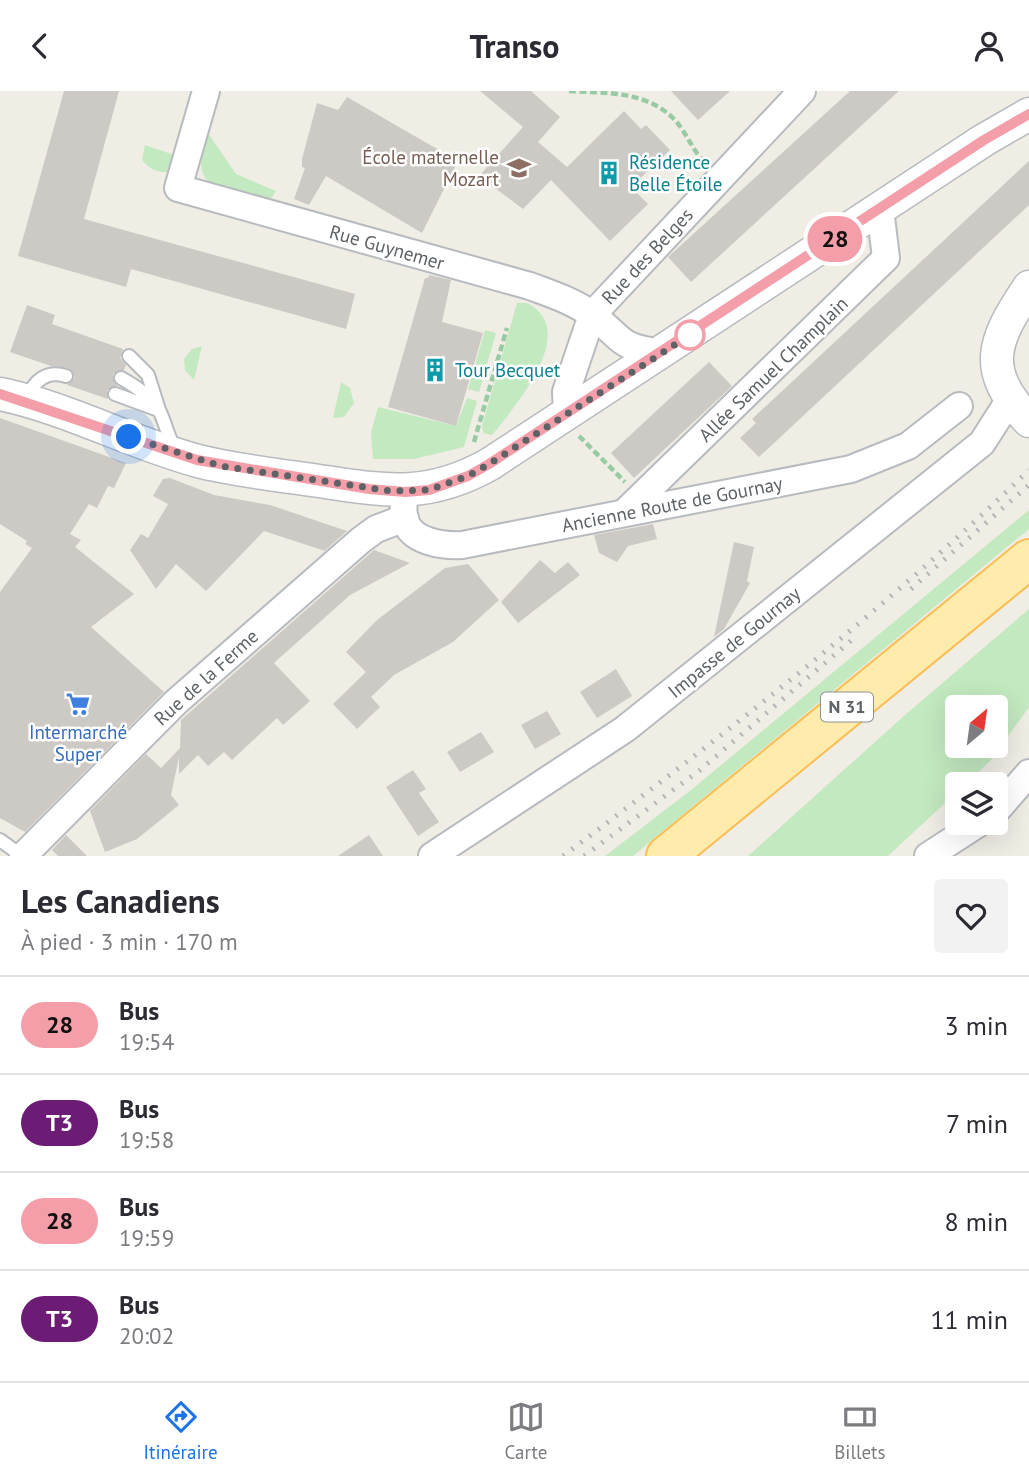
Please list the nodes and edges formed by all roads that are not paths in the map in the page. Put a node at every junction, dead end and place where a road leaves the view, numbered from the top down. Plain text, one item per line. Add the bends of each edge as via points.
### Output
1 (206, 91) edge
2 (790, 95) edge
3 (1029, 114) edge
4 (880, 209) junction
5 (1029, 287) edge
6 (592, 315) junction
7 (662, 353) junction
8 (59, 372) dead end
9 (116, 394) dead end
10 (10, 395) edge
11 (959, 406) dead end
12 (1019, 410) edge
13 (160, 411) junction
14 (572, 425) junction
15 (180, 455) junction
16 (405, 505) junction
17 (623, 513) junction
18 (1029, 559) edge
19 (1029, 773) edge
20 (1008, 797) edge
21 (960, 835) edge
22 (0, 840) edge
23 (22, 856) edge
24 (432, 856) edge
25 (666, 856) edge
26 (928, 856) edge

1 - 6 street, Rue Guynemer via 178,188 530,286
2 - 6 street, Rue des Belges via 721,178
3 - 4 street
4 - 7 street
4 - 17 street, Allée Samuel Champlain via 886,258
5 - 12 street via 997,340 995,363 1002,387
6 - 7 street, Rue Guynemer via 620,342
6 - 14 street, Rue des Belges via 566,392
7 - 14 street
8 - 10 lane
9 - 13 lane
10 - 15 street
11 - 17 street, Ancienne Route de Gournay via 908,446 851,469
12 - 24 street, Impasse de Gournay via 647,711
13 - 13 lane via 148,375 126,367 139,389
13 - 15 lane via 165,431
14 - 16 street
15 - 16 street
16 - 17 street, Ancienne Route de Gournay via 415,533 447,546
16 - 23 street, Rue de la Ferme via 187,693
18 - 25 main road, N 31
19 - 20 street
21 - 26 street
22 - 23 lane

